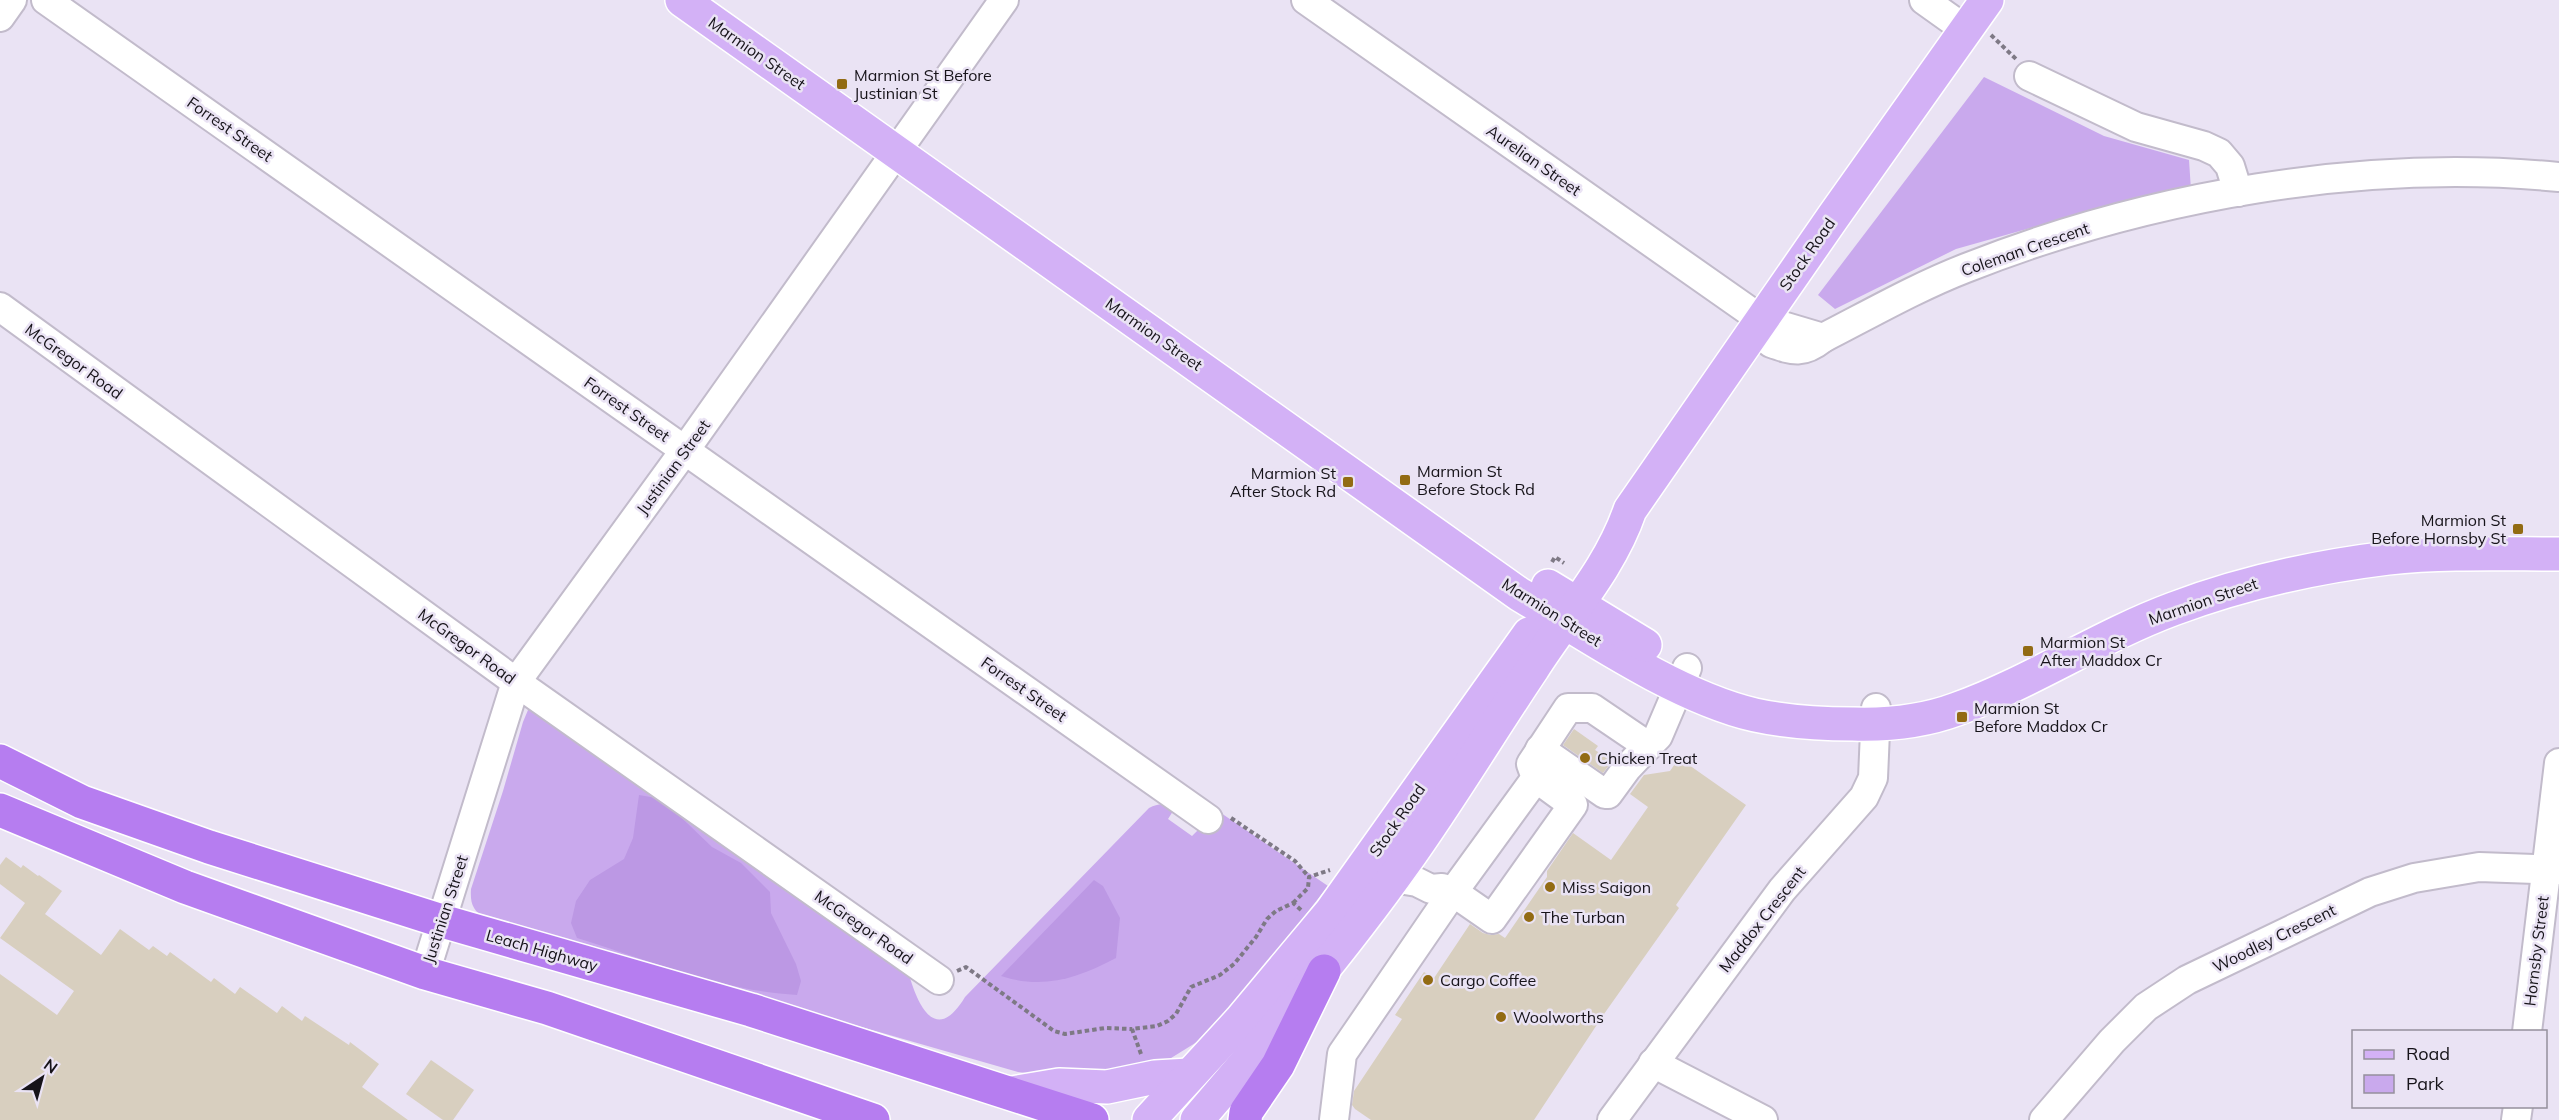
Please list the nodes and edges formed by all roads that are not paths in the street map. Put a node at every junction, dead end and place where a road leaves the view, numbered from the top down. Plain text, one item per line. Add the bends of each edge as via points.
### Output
1 (12, 0) edge
2 (46, 0) edge
3 (682, 0) edge
4 (708, 0) edge
5 (1004, 0) edge
6 (1306, 0) edge
7 (1924, 0) edge
8 (0, 17) edge
9 (1980, 21) edge
10 (2029, 76) road end
11 (901, 146) junction
12 (2559, 177) edge
13 (2238, 192) junction
14 (0, 307) edge
15 (1762, 320) junction
16 (685, 450) junction
17 (2559, 540) edge
18 (2559, 554) edge
19 (1561, 607) junction
20 (1683, 677) junction
21 (516, 682) junction
22 (1876, 716) junction
23 (1648, 746) junction
24 (1540, 749) junction
25 (0, 761) edge
26 (2559, 763) edge
27 (1536, 778) junction
28 (1573, 805) junction
29 (0, 810) edge
30 (1208, 819) road end
31 (1377, 866) junction
32 (2552, 869) edge
33 (1448, 890) junction
34 (442, 921) junction
35 (1324, 971) junction
36 (425, 973) junction
37 (939, 980) road end
38 (2527, 1030) edge
39 (1653, 1064) junction
40 (1189, 1075) junction
41 (1012, 1093) junction
42 (873, 1120) edge
43 (1092, 1120) edge
44 (1149, 1120) edge
45 (1197, 1120) edge
46 (1245, 1120) edge
47 (1334, 1120) edge
48 (1612, 1120) edge
49 (1763, 1120) edge
50 (2044, 1120) edge

1 - 8 street
2 - 16 street, Forrest Street
3 - 11 main road, Marmion Street
4 - 11 main road, Marmion Street
5 - 11 street, Justinian Street
6 - 15 street, Aurelian Street
7 - 9 street
9 - 15 main road, Stock Road
10 - 13 street via 2136,128 2219,153 2230,166
11 - 16 street, Justinian Street
11 - 19 main road, Marmion Street via 1484,548
12 - 13 street, Coleman Crescent via 2341,177
13 - 15 street, Coleman Crescent via 2145,211 2036,242 1964,268 1823,338
14 - 21 street, McGregor Road
15 - 19 main road, Stock Road via 1630,510 1620,538
16 - 21 street, Justinian Street
16 - 30 street, Forrest Street
17 - 22 main road, Marmion Street via 2388,544 2303,556 2243,570 2173,592 1952,695
18 - 22 main road, Marmion Street via 2389,558 2246,585 2111,634 1995,694 1953,711
19 - 20 main road, Marmion Street
19 - 31 main road, Stock Road
20 - 22 main road, Marmion Street via 1752,714 1818,724
20 - 23 street via 1658,736
21 - 34 street, Justinian Street
21 - 37 street, McGregor Road
22 - 39 street, Maddox Crescent via 1873,778 1864,797 1782,890
23 - 24 street via 1592,708 1568,708
23 - 24 street via 1608,794
23 - 28 street via 1648,758 1610,810
24 - 27 street via 1531,764
25 - 34 highway, Leach Highway via 82,802
26 - 32 street, Hornsby Street
27 - 28 street
27 - 33 street
28 - 33 street via 1492,919
29 - 36 highway via 185,887
31 - 33 street via 1425,869
31 - 35 main road, Stock Road
31 - 40 main road, Stock Road
32 - 38 street, Hornsby Street
32 - 50 street, Woodley Crescent via 2478,867 2414,878 2370,892 2187,980 2146,1007
33 - 47 street via 1342,1054
34 - 36 street, Justinian Street
34 - 41 highway, Leach Highway via 751,1010
35 - 45 main road, Stock Road
35 - 46 highway via 1278,1065 1246,1112
36 - 42 highway via 546,1008
39 - 48 street, Maddox Crescent
39 - 49 street
40 - 41 main road via 1107,1087 1059,1085
40 - 44 main road, Stock Road
41 - 43 highway, Leach Highway

